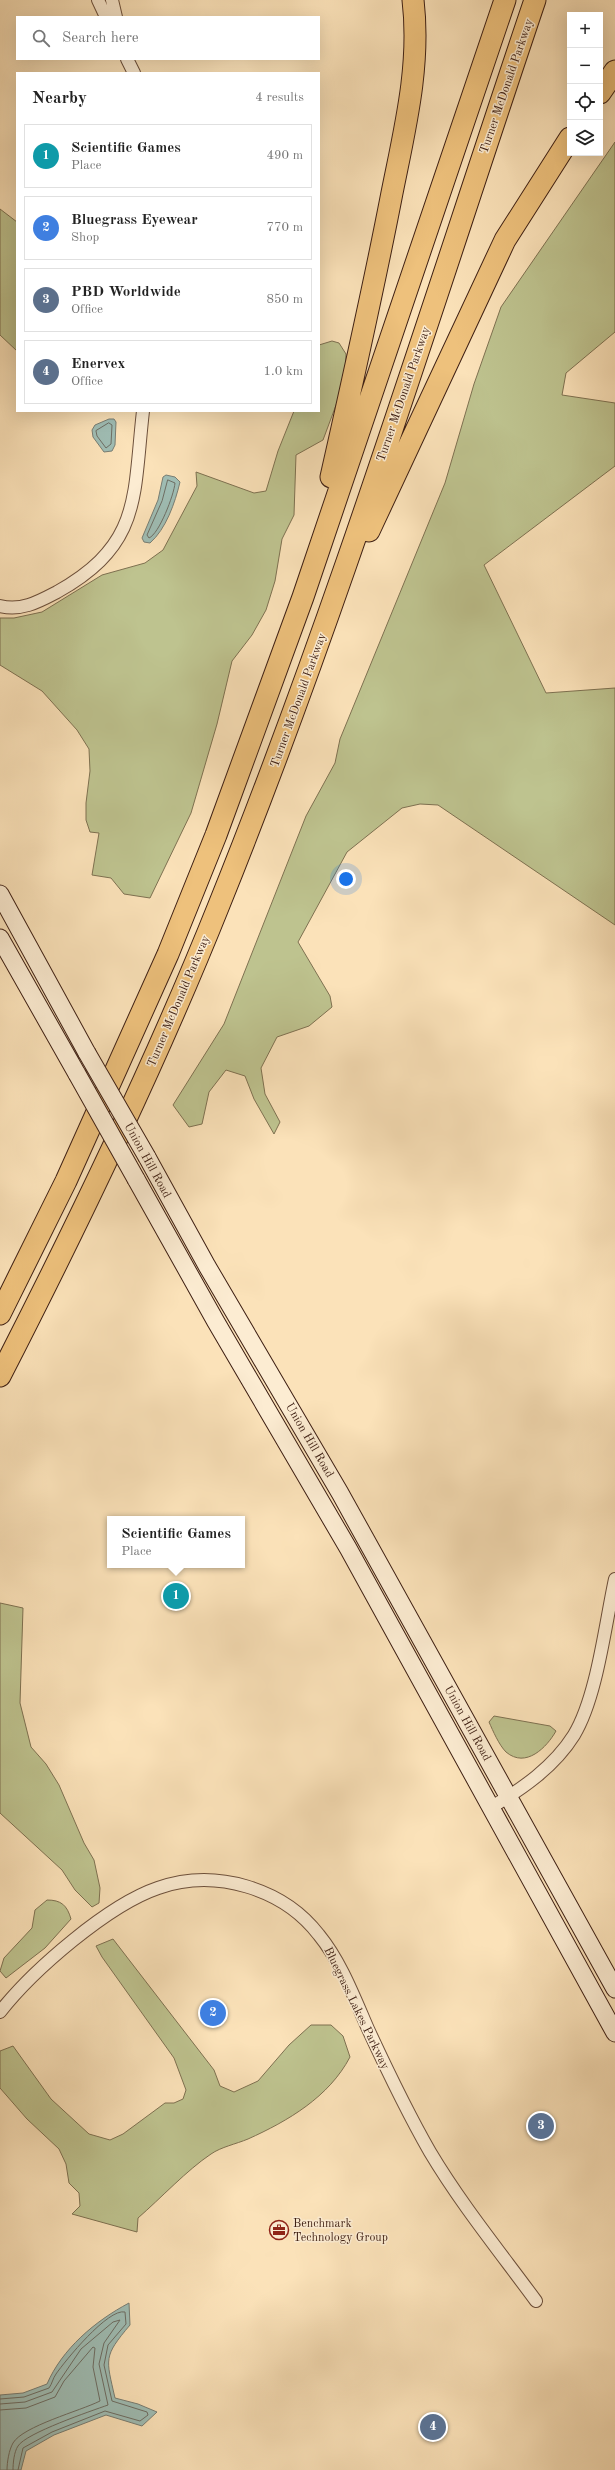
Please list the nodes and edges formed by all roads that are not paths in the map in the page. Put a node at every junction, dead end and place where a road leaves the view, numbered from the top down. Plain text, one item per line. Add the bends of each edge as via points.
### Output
1 (98, 0) edge
2 (112, 0) edge
3 (413, 0) edge
4 (505, 0) edge
5 (535, 0) edge
6 (106, 16) edge
7 (116, 16) edge
8 (128, 60) edge
9 (615, 71) edge
10 (134, 72) edge
11 (603, 89) edge
12 (567, 143) edge
13 (142, 412) edge
14 (302, 597) junction
15 (0, 606) edge
16 (326, 624) junction
17 (0, 894) edge
18 (0, 938) edge
19 (0, 1314) edge
20 (0, 1376) edge
21 (615, 1580) edge
22 (509, 1796) junction
23 (490, 1808) junction
24 (615, 1989) edge
25 (0, 2012) edge
26 (615, 2033) edge
27 (536, 2301) dead end

1 - 6 street
2 - 7 street
3 - 14 highway via 415,73 371,303
4 - 14 highway
5 - 16 highway, Turner McDonald Parkway
8 - 10 street
9 - 11 highway
12 - 16 highway via 505,240
13 - 15 street via 132,505 126,525 115,545 102,561 81,578 44,599 22,608
14 - 19 highway via 216,835 168,954 66,1181
16 - 20 highway, Turner McDonald Parkway via 247,835 189,978 88,1202
17 - 22 street, Union Hill Road, bridge via 207,1266 337,1486
18 - 23 street, Union Hill Road, bridge via 216,1322 348,1548
21 - 22 street via 592,1689 579,1726 566,1746 551,1762 526,1786
22 - 23 street
22 - 24 street, Union Hill Road
23 - 26 street, Union Hill Road
25 - 27 street, Bluegrass Lakes Parkway via 24,1984 69,1945 144,1893 174,1884 216,1881 240,1884 272,1896 307,1921 327,1946 430,2152

